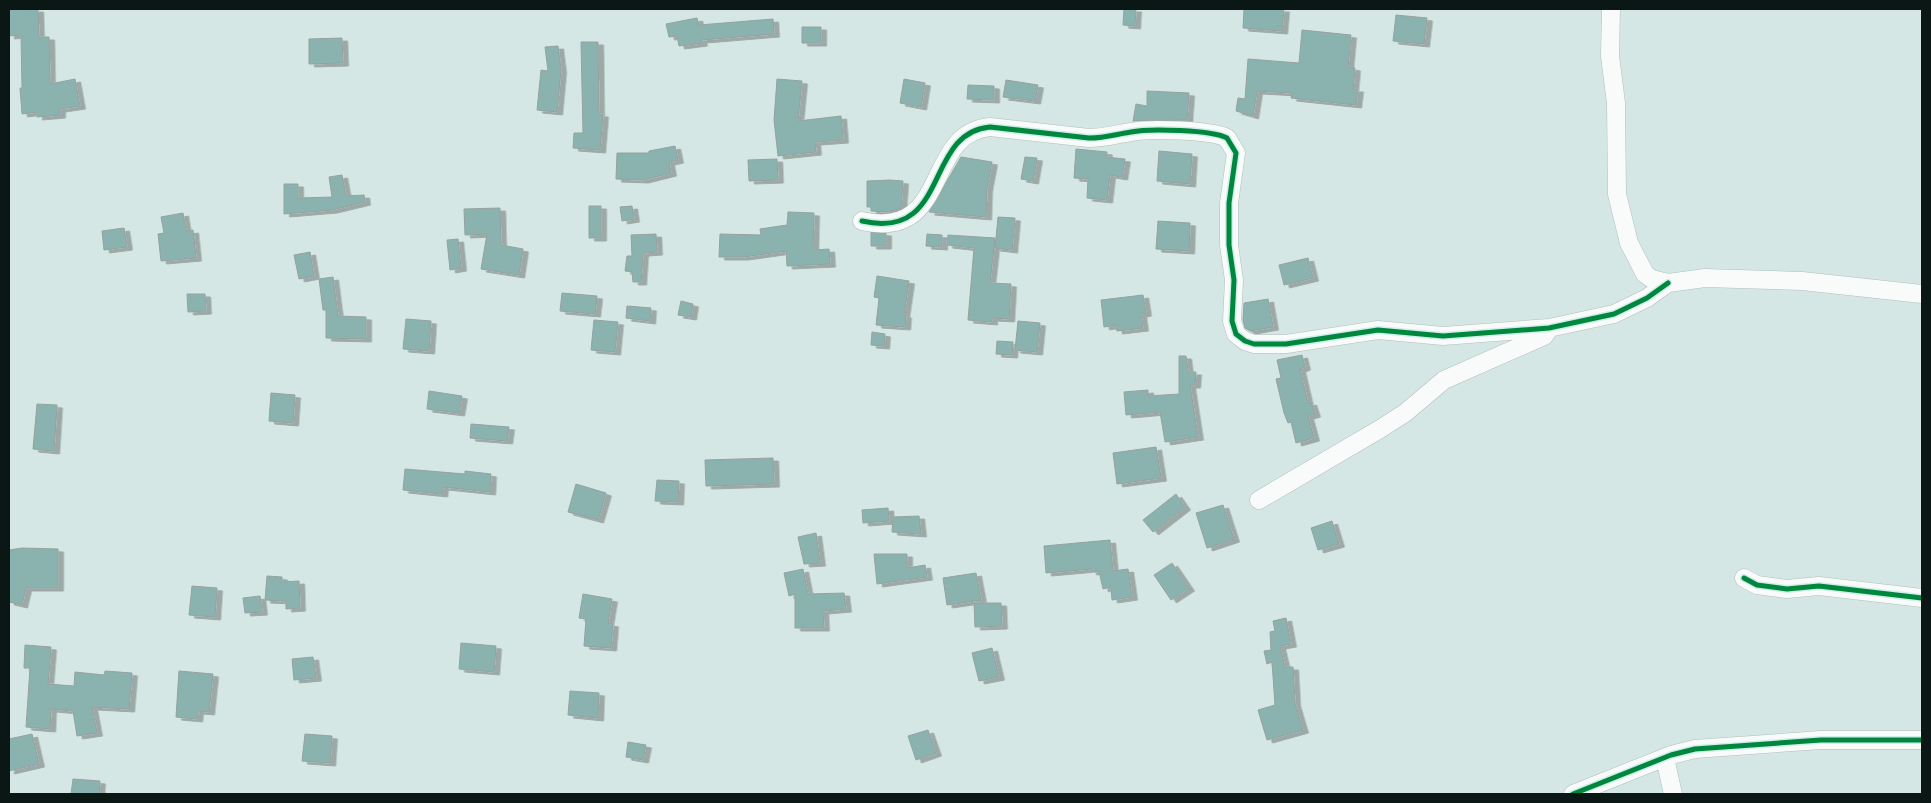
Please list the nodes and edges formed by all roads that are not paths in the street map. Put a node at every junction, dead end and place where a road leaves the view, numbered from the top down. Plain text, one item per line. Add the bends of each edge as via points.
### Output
1 (1611, 9) edge
2 (862, 221) dead end
3 (1668, 283) junction
4 (1922, 294) edge
5 (1549, 328) junction
6 (1259, 500) dead end
7 (1744, 578) dead end
8 (1922, 598) edge
9 (1922, 740) edge
10 (1665, 758) junction
11 (1573, 794) edge
12 (1673, 794) edge

1 - 3 street via 1610,56 1616,102 1617,194 1636,259 1645,274
2 - 5 street via 880,225 895,224 904,219 927,200 951,151 980,128 1089,138 1131,132 1212,132 1228,138 1236,153 1229,203 1229,245 1234,280 1232,321 1236,334 1245,341 1286,344 1378,330 1443,336
3 - 4 street via 1705,278 1802,281
3 - 5 street via 1647,298 1614,314
5 - 6 street via 1544,336 1444,380 1380,429
7 - 8 street via 1757,585 1787,589 1819,586
9 - 10 street via 1821,740 1695,749
10 - 11 street
10 - 12 street

